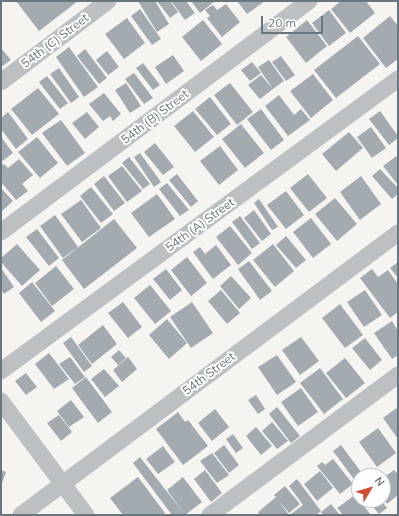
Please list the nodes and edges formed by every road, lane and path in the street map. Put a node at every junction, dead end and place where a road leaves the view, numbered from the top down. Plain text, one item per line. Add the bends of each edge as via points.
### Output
1 (108, 1) edge
2 (309, 1) edge
3 (398, 79) edge
4 (1, 82) edge
5 (1, 232) edge
6 (398, 233) edge
7 (1, 371) edge
8 (398, 375) edge
9 (1, 401) edge
10 (63, 483) junction
11 (20, 515) edge
12 (86, 515) edge
13 (210, 515) edge

1 - 4 street, 54th (C) Street
2 - 5 street, 54th (B) Street
3 - 7 street, 54th (A) Street
6 - 10 street, 54th Street
8 - 13 street
9 - 10 street
10 - 11 street, 54th Street
10 - 12 street

